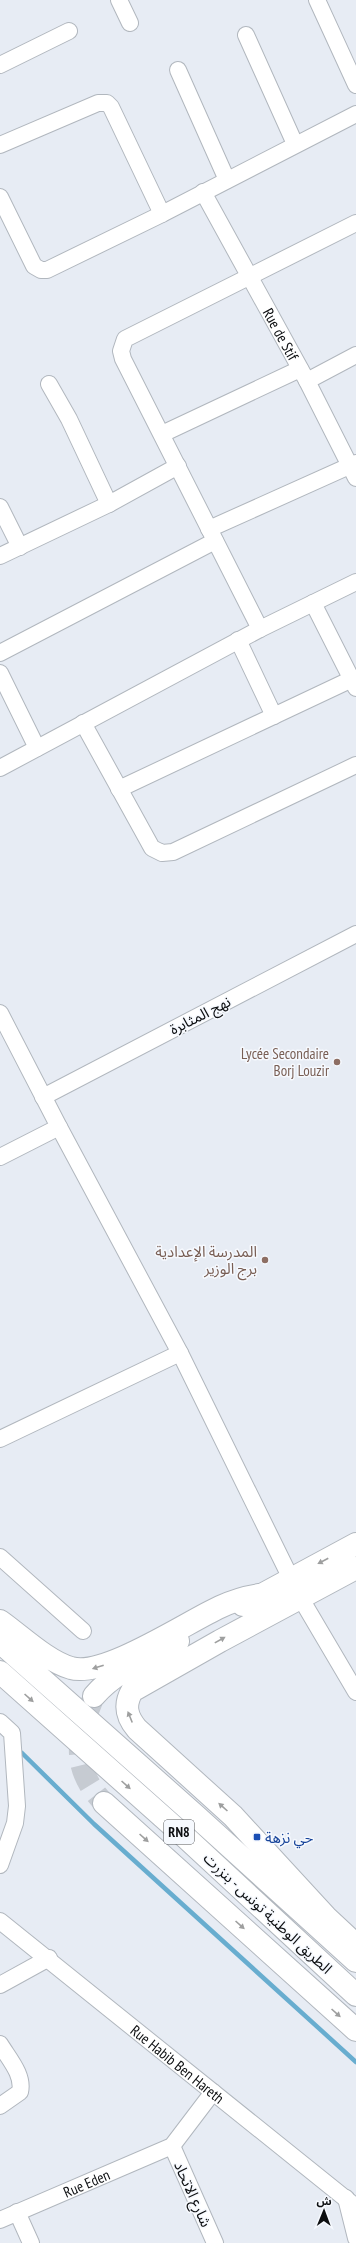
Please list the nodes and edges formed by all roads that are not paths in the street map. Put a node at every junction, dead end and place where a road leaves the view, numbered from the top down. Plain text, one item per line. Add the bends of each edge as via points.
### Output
1 (119, 0) edge
2 (318, 0) edge
3 (130, 23) dead end
4 (69, 32) dead end
5 (246, 35) dead end
6 (0, 65) edge
7 (178, 70) dead end
8 (356, 85) edge
9 (356, 114) edge
10 (295, 144) junction
11 (0, 145) edge
12 (228, 180) junction
13 (203, 192) junction
14 (0, 197) edge
15 (162, 214) junction
16 (356, 223) edge
17 (250, 278) junction
18 (356, 355) edge
19 (304, 375) junction
20 (48, 384) dead end
21 (162, 434) junction
22 (178, 466) junction
23 (354, 469) edge
24 (109, 504) junction
25 (0, 507) edge
26 (212, 535) junction
27 (20, 547) junction
28 (0, 556) edge
29 (356, 582) edge
30 (313, 603) junction
31 (260, 629) junction
32 (238, 640) junction
33 (0, 653) edge
34 (0, 673) edge
35 (354, 683) edge
36 (274, 716) junction
37 (83, 723) junction
38 (37, 748) junction
39 (356, 765) edge
40 (0, 768) edge
41 (119, 788) junction
42 (356, 934) edge
43 (0, 1013) edge
44 (43, 1097) junction
45 (59, 1127) junction
46 (0, 1157) edge
47 (180, 1353) junction
48 (0, 1439) edge
49 (356, 1544) edge
50 (0, 1557) edge
51 (356, 1568) edge
52 (290, 1578) junction
53 (260, 1595) junction
54 (300, 1597) junction
55 (0, 1621) edge
56 (0, 1629) edge
57 (83, 1631) dead end
58 (0, 1642) edge
59 (0, 1672) edge
60 (356, 1692) edge
61 (94, 1696) tunnel mouth
62 (0, 1722) edge
63 (6, 1756) edge
64 (104, 1803) tunnel mouth
65 (0, 1865) edge
66 (326, 1917) junction
67 (0, 1921) edge
68 (356, 1945) edge
69 (49, 1958) junction
70 (356, 1961) edge
71 (0, 1985) edge
72 (356, 1995) edge
73 (356, 2030) edge
74 (0, 2044) edge
75 (213, 2092) junction
76 (0, 2106) edge
77 (172, 2146) junction
78 (351, 2203) edge
79 (17, 2212) junction
80 (0, 2220) edge
81 (356, 2238) edge
82 (31, 2243) edge
83 (215, 2243) edge

1 - 3 street
2 - 8 street
4 - 6 street
5 - 10 street
7 - 12 street
9 - 10 street
10 - 12 street
11 - 15 street via 98,103 107,103
12 - 13 street
13 - 15 street
13 - 17 street, Rue de Stif
14 - 15 street via 34,266 41,270 47,270
16 - 17 street
17 - 19 street, Rue de Stif
17 - 21 street via 125,339 121,346 123,359
18 - 19 street
19 - 21 street
19 - 23 street, Rue de Stif
20 - 24 street via 69,419
21 - 22 street
22 - 24 street
22 - 26 street
23 - 26 street
24 - 27 street
25 - 27 street
26 - 31 street
26 - 33 street
27 - 28 street
29 - 30 street
30 - 31 street
30 - 35 street
31 - 32 street
32 - 36 street
32 - 37 street
34 - 38 street
35 - 36 street
36 - 41 street
37 - 38 street
37 - 41 street
38 - 40 street
39 - 41 street via 173,852 162,853 152,848
42 - 44 street, نهج المثابرة
43 - 44 street
44 - 45 street
45 - 46 street
45 - 47 street
47 - 48 street
47 - 52 street
49 -> 52 main road
50 - 57 street
51 - 54 main road
52 - 53 main road
52 - 54 street
53 -> 55 main road via 221,1606 112,1662 90,1670 71,1668 51,1658
53 - 61 main road via 119,1675
54 - 60 street
66 -> 54 main road via 232,1816 137,1729 130,1721 126,1706 132,1691
56 - 66 main road, RN8
58 - 70 main road, الطريق الوطنية تونس - بنزرت / RN8
59 -> 72 main road, الطريق الوطنية تونس - بنزرت / RN8 via 182,1834
62 - 63 street via 12,1733
63 - 65 street via 15,1769 16,1806 15,1823
64 -> 73 main road
66 - 68 main road
67 - 69 street, Rue Habib Ben Hareth
69 - 71 street
69 - 75 street, Rue Habib Ben Hareth
74 - 76 street via 22,2084 20,2092
75 - 77 street
75 - 78 street, Rue Habib Ben Hareth
77 - 79 street, Rue Eden
77 - 83 street, شارع الاتحاد
78 - 81 street
79 - 80 street, Rue Eden
79 - 82 street

